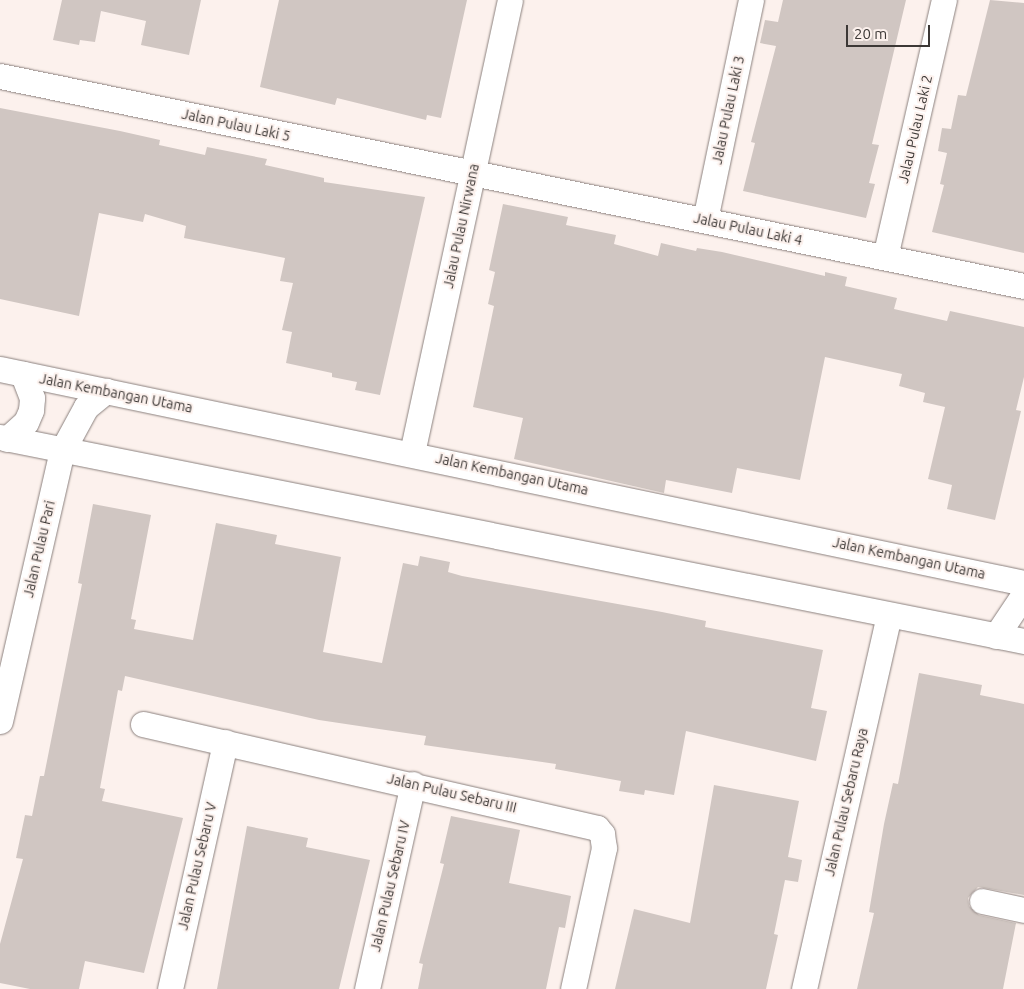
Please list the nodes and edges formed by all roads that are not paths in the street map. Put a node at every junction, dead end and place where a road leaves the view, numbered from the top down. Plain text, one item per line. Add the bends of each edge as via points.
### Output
1 (510, 0) edge
2 (751, 0) edge
3 (944, 0) edge
4 (0, 76) edge
5 (472, 175) junction
6 (705, 220) junction
7 (885, 257) junction
8 (1024, 286) edge
9 (11, 372) edge
10 (106, 391) junction
11 (4, 438) edge
12 (62, 451) junction
13 (412, 453) junction
14 (1024, 583) edge
15 (1024, 594) edge
16 (889, 616) junction
17 (996, 636) junction
18 (1024, 641) edge
19 (0, 721) edge
20 (143, 724) dead end
21 (224, 742) junction
22 (412, 784) junction
23 (982, 901) dead end
24 (1024, 910) edge
25 (170, 989) edge
26 (367, 989) edge
27 (573, 989) edge
28 (804, 989) edge

1 - 5 street, Jalau Pulau Nirwana
2 - 6 street, Jalau Pulau Laki 3
3 - 7 street, Jalau Pulau Laki 2
4 - 5 street, Jalan Pulau Laki 5
5 - 6 street, Jalau Pulau Laki 4
5 - 13 street, Jalau Pulau Nirwana
6 - 7 street, Jalau Pulau Laki 4
7 - 8 street, Jalau Pulau Laki 4
9 - 10 street, Jalan Kembangan Utama
9 - 11 street via 32,398 31,410 26,422
10 - 12 street, Jalan Pulau Pari via 86,407
10 - 13 street, Jalan Kembangan Utama
11 - 12 street
12 - 16 street
12 - 19 street, Jalan Pulau Pari
13 - 14 street, Jalan Kembangan Utama
15 - 17 street
16 - 17 street
16 - 28 street, Jalan Pulau Sebaru Raya
17 - 18 street
20 - 21 street, Jalan Pulau Sebaru III
21 - 22 street, Jalan Pulau Sebaru III
21 - 25 street, Jalan Pulau Sebaru V
22 - 26 street, Jalan Pulau Sebaru IV
22 - 27 street, Jalan Pulau Sebaru III via 590,824 602,834 604,848
23 - 24 street

